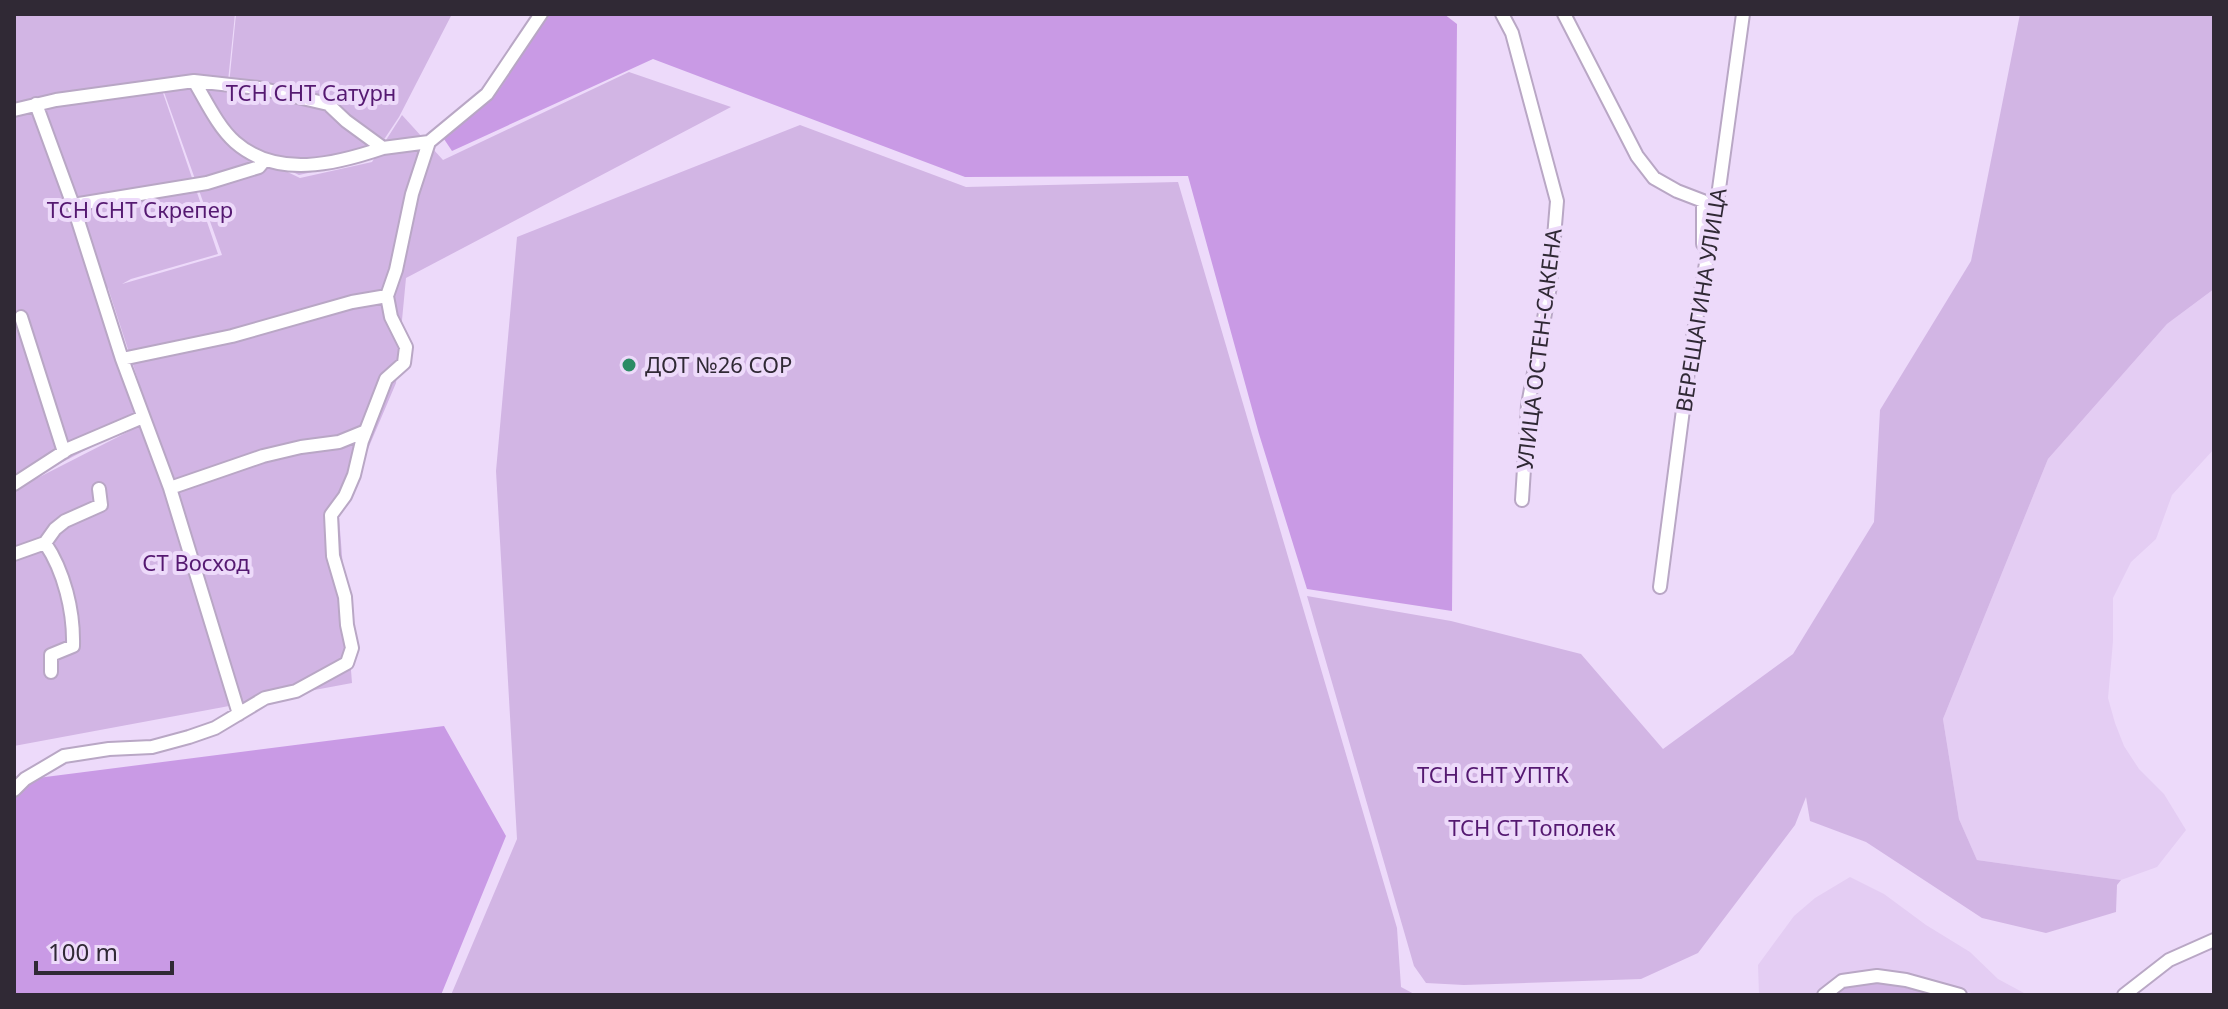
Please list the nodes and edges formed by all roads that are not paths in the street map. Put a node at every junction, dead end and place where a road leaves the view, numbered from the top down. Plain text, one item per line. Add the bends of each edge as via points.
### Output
1 (541, 14) edge
2 (1502, 14) edge
3 (1564, 14) edge
4 (1743, 14) edge
5 (194, 81) junction
6 (36, 104) junction
7 (14, 110) edge
8 (429, 142) junction
9 (383, 148) junction
10 (264, 161) junction
11 (73, 205) junction
12 (1703, 283) junction
13 (387, 296) junction
14 (21, 317) dead end
15 (122, 359) junction
16 (143, 417) junction
17 (366, 431) junction
18 (64, 452) junction
19 (14, 484) edge
20 (170, 488) junction
21 (99, 489) dead end
22 (1522, 500) dead end
23 (45, 543) junction
24 (14, 554) edge
25 (1660, 587) dead end
26 (51, 672) dead end
27 (239, 714) junction
28 (14, 790) edge
29 (2214, 940) edge
30 (1824, 995) edge
31 (1960, 995) edge
32 (2124, 995) edge

1 - 8 street via 487,94
2 - 22 street, УЛИЦА ОСТЕН-САКЕНА via 1512,33 1557,201 1550,286 1528,405
3 - 12 street via 1637,156 1654,178 1703,201
4 - 12 street, ВЕРЕЩАГИНА УЛИЦА
5 - 6 street
5 - 9 street via 259,88 328,104
5 - 10 street via 226,133
6 - 7 street
6 - 11 street
8 - 9 street
8 - 13 street
9 - 10 street via 307,166
10 - 11 street via 207,183
11 - 15 street
12 - 25 street, ВЕРЕЩАГИНА УЛИЦА
13 - 15 street
13 - 17 street via 406,347 404,363 386,379
14 - 18 street
15 - 16 street
16 - 18 street
16 - 20 street
17 - 20 street via 339,442 263,456
17 - 27 street via 354,475 331,515 333,556 352,648 347,663
18 - 19 street
20 - 27 street
21 - 23 street via 101,505 65,521
23 - 24 street
23 - 26 street via 57,560 73,625 73,646 51,655
27 - 28 street via 215,728 152,747 64,756
29 - 32 street via 2169,960
30 - 31 street via 1842,981 1877,976

